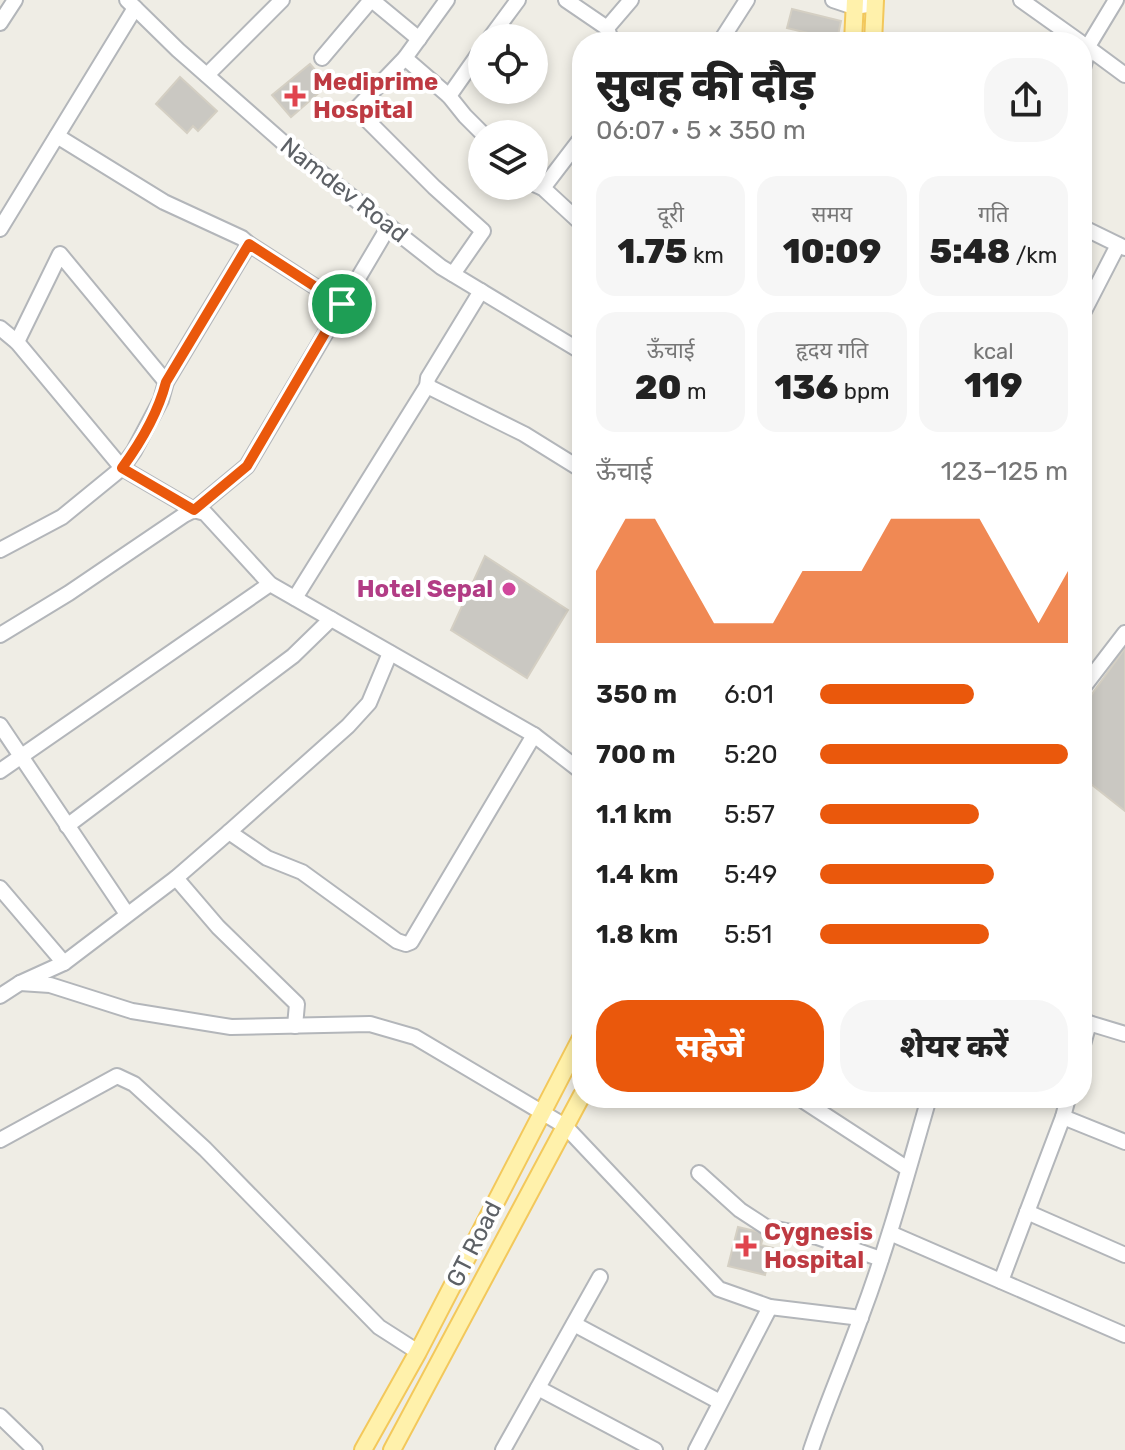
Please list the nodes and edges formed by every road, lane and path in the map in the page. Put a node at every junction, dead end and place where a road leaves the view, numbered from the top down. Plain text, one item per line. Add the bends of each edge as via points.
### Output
1 (15, 0) edge
2 (282, 0) edge
3 (372, 0) edge
4 (447, 0) edge
5 (518, 0) edge
6 (566, 0) edge
7 (631, 0) edge
8 (747, 0) edge
9 (833, 0) edge
10 (1021, 0) edge
11 (1116, 0) edge
12 (874, 2) edge
13 (854, 3) edge
14 (131, 4) edge
15 (0, 23) edge
16 (500, 24) edge
17 (607, 28) junction
18 (608, 32) edge
19 (726, 32) edge
20 (853, 32) edge
21 (873, 32) edge
22 (1066, 32) edge
23 (419, 39) junction
24 (1092, 40) edge
25 (1092, 51) edge
26 (322, 58) dead end
27 (405, 58) junction
28 (468, 69) edge
29 (207, 75) junction
30 (1125, 75) edge
31 (449, 96) junction
32 (469, 120) edge
33 (57, 136) junction
34 (572, 148) edge
35 (548, 175) edge
36 (548, 195) edge
37 (572, 215) edge
38 (389, 226) junction
39 (0, 229) edge
40 (1092, 232) edge
41 (249, 244) junction
42 (1122, 246) edge
43 (453, 274) junction
44 (481, 291) junction
45 (1092, 298) edge
46 (342, 304) junction
47 (0, 328) edge
48 (17, 342) junction
49 (572, 346) edge
50 (166, 382) junction
51 (427, 386) junction
52 (572, 464) edge
53 (122, 468) junction
54 (194, 510) junction
55 (0, 550) edge
56 (270, 584) junction
57 (295, 598) junction
58 (331, 619) junction
59 (1125, 633) edge
60 (0, 635) edge
61 (390, 653) junction
62 (1092, 676) edge
63 (0, 725) edge
64 (534, 735) junction
65 (21, 756) junction
66 (572, 764) edge
67 (0, 771) edge
68 (67, 826) junction
69 (229, 832) junction
70 (176, 878) junction
71 (0, 888) edge
72 (127, 914) junction
73 (64, 963) junction
74 (20, 983) junction
75 (0, 996) edge
76 (1092, 1024) edge
77 (295, 1026) junction
78 (1125, 1034) edge
79 (572, 1055) edge
80 (575, 1108) edge
81 (814, 1108) edge
82 (926, 1108) edge
83 (1065, 1108) edge
84 (542, 1112) junction
85 (1063, 1117) junction
86 (565, 1126) junction
87 (0, 1140) edge
88 (1125, 1142) edge
89 (908, 1169) junction
90 (699, 1173) dead end
91 (1027, 1212) junction
92 (890, 1233) junction
93 (1125, 1255) edge
94 (881, 1259) junction
95 (600, 1277) dead end
96 (1001, 1281) junction
97 (770, 1307) junction
98 (861, 1318) junction
99 (574, 1324) junction
100 (1125, 1335) edge
101 (418, 1352) junction
102 (538, 1388) junction
103 (720, 1402) junction
104 (0, 1416) edge
105 (35, 1450) edge
106 (363, 1450) edge
107 (392, 1450) edge
108 (503, 1450) edge
109 (655, 1450) edge
110 (696, 1450) edge
111 (811, 1450) edge

1 - 15 street
2 - 29 street
3 - 23 street
3 - 26 street
4 - 23 street
5 - 16 street
6 - 17 street
7 - 17 street
8 - 19 street
9 - 13 street
10 - 22 street
11 - 24 street
12 - 13 street
12 - 21 main road
13 - 20 main road
14 - 29 street, Namdev Road
14 - 33 street
17 - 18 street
23 - 27 street
25 - 30 street
27 - 31 street
27 - 43 street via 356,109 483,231
28 - 31 street
29 - 38 street, Namdev Road
31 - 32 street
33 - 39 street
33 - 41 street via 164,202
34 - 35 street
36 - 37 street
38 - 43 street, Namdev Road
38 - 46 street
40 - 42 street
41 - 46 street
41 - 50 street
42 - 45 street
43 - 44 street, Namdev Road
44 - 49 street, Namdev Road
44 - 51 street
46 - 54 street via 247,466
47 - 48 street
48 - 50 street via 60,254
48 - 53 street
50 - 53 street
51 - 52 street
51 - 57 street
53 - 54 street
53 - 55 street via 62,517
54 - 56 street via 205,513
54 - 60 street
56 - 57 street
56 - 65 street
57 - 58 street
58 - 61 street
58 - 68 street via 293,656
59 - 62 street
61 - 64 street
61 - 69 street via 369,703
63 - 65 street
64 - 66 street
64 - 69 street via 406,944 302,872 267,858
65 - 67 street
65 - 68 street
68 - 72 street
69 - 70 street
70 - 72 street
70 - 77 street via 297,1004
71 - 73 street
72 - 73 street
73 - 74 street
74 - 75 street
74 - 77 street via 50,985 132,1011 231,1027
76 - 78 street
77 - 84 street via 370,1024 415,1037
79 - 84 main road, GT Road
80 - 86 main road, GT Road
81 - 89 street
82 - 89 street
83 - 85 street
84 - 86 street
84 - 101 main road, GT Road
85 - 88 street
85 - 91 street
86 - 97 street via 719,1289
86 - 107 main road, GT Road
87 - 101 street via 117,1076 134,1084 379,1327
89 - 92 street
90 - 94 street via 766,1227 817,1237
91 - 93 street
91 - 96 street
92 - 94 street
92 - 96 street
94 - 98 street
95 - 99 street
96 - 100 street
97 - 98 street
97 - 103 street
98 - 111 street
99 - 102 street
99 - 103 street
101 - 106 main road, GT Road
102 - 108 street
102 - 109 street
103 - 110 street
104 - 105 street

